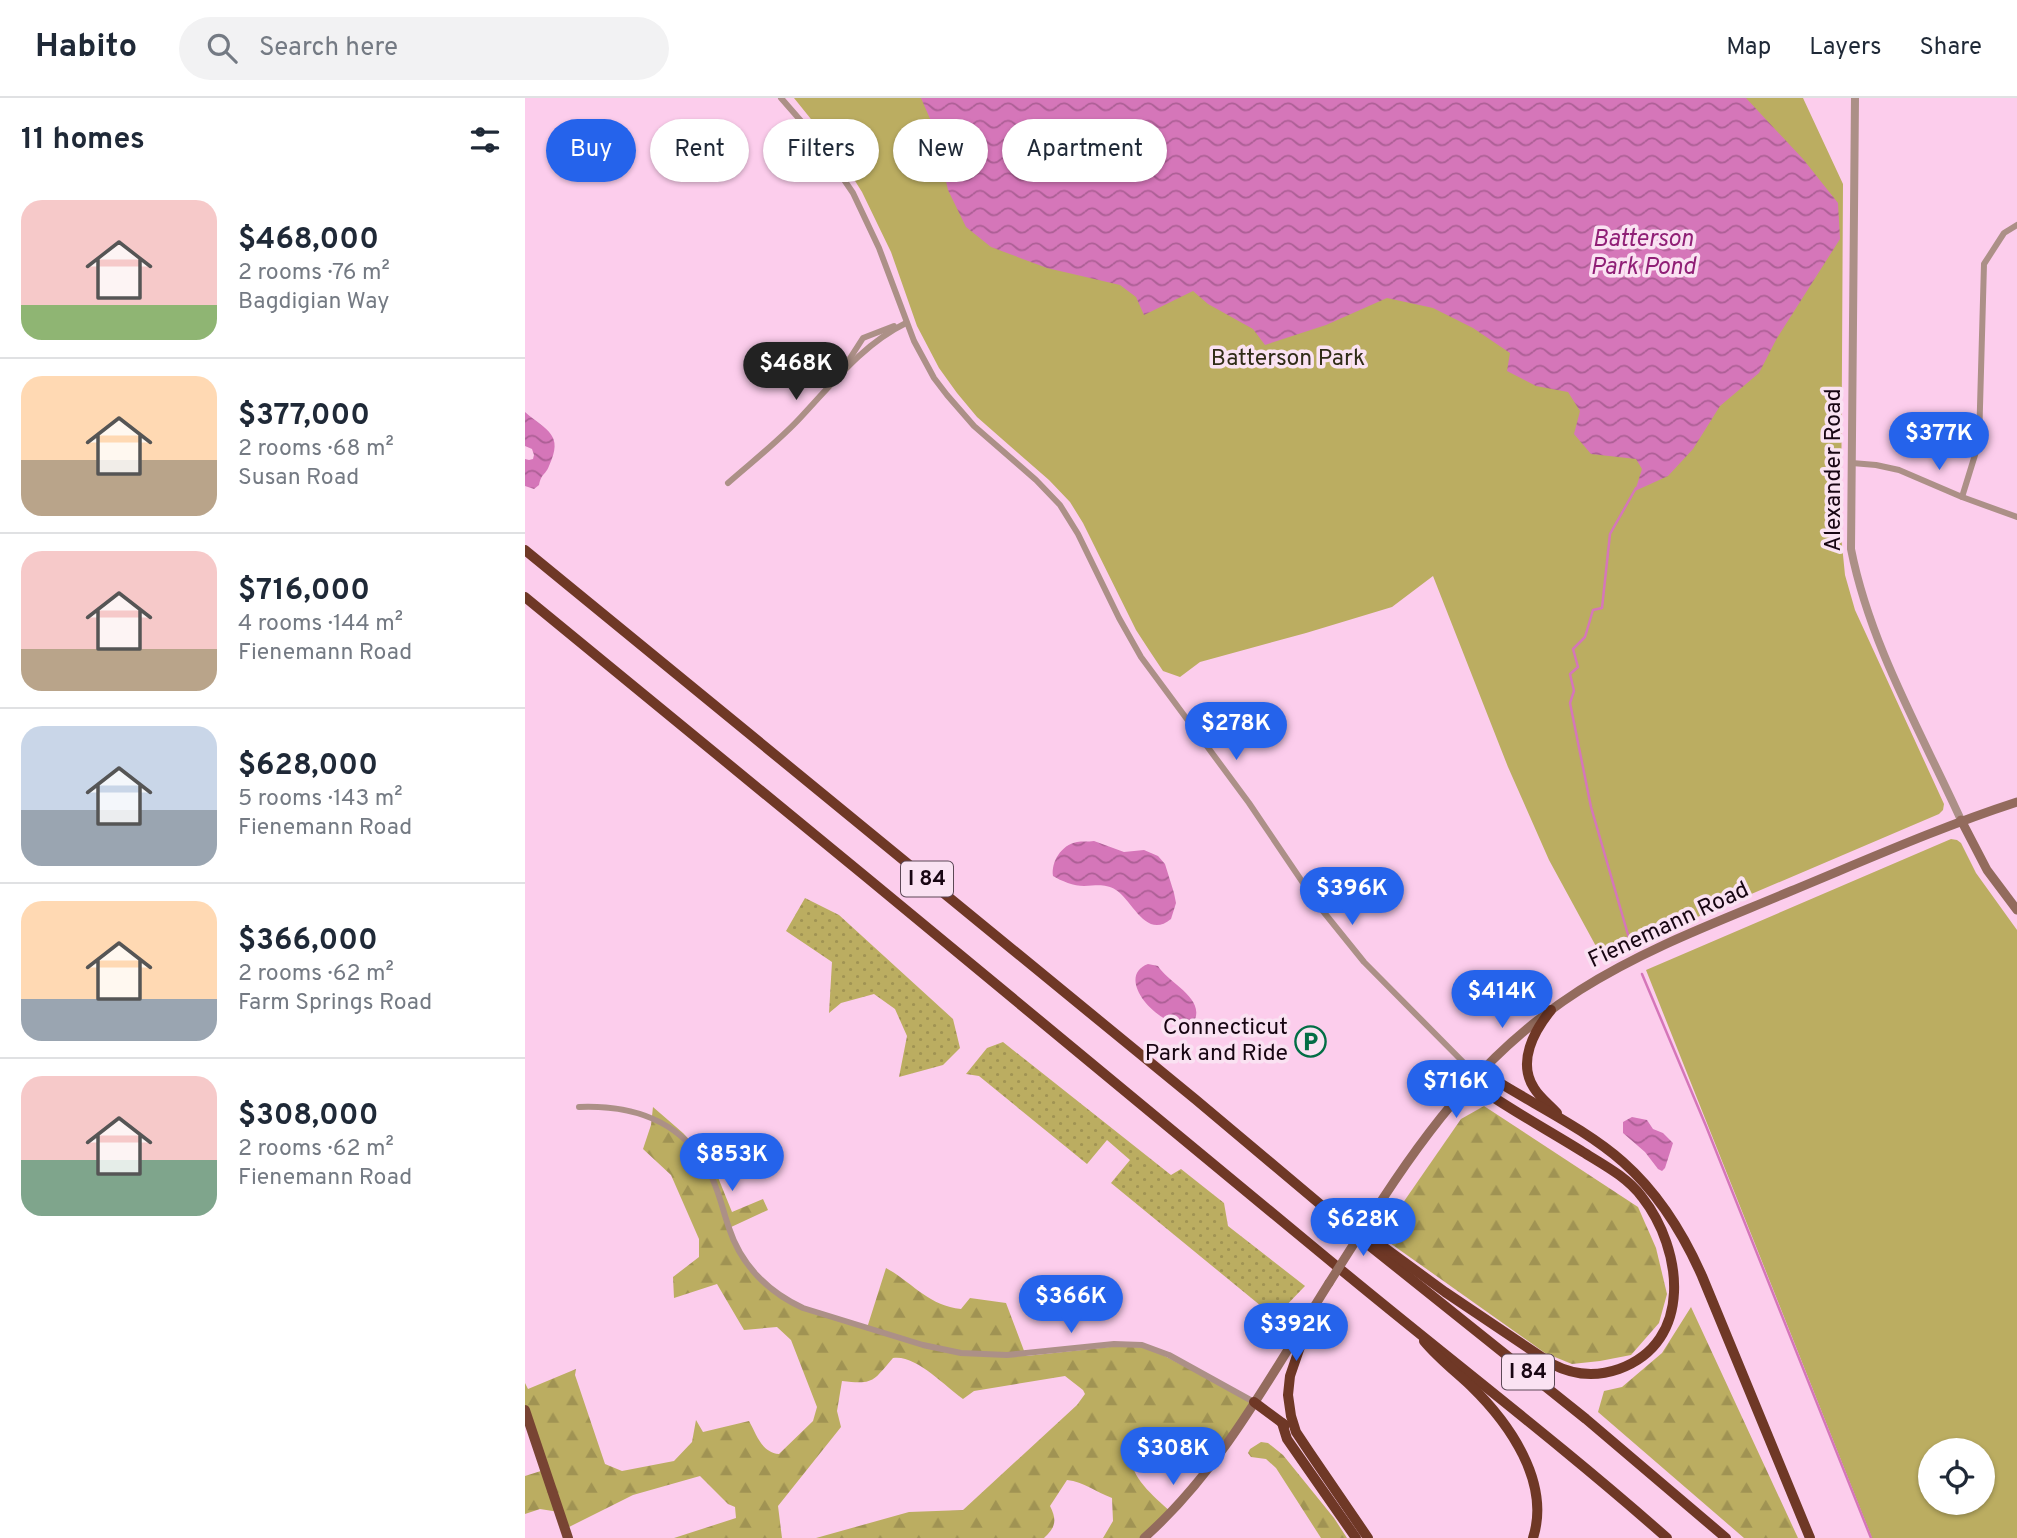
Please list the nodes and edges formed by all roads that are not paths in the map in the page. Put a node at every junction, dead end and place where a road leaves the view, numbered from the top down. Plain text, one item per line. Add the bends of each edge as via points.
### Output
1 (781, 98) edge
2 (1855, 98) edge
3 (2017, 225) edge
4 (906, 323) junction
5 (832, 384) junction
6 (1852, 463) junction
7 (729, 483) dead end
8 (1962, 497) junction
9 (2017, 517) edge
10 (525, 550) edge
11 (525, 597) edge
12 (2017, 802) edge
13 (1962, 820) junction
14 (2017, 910) edge
15 (1551, 1010) junction
16 (1476, 1075) junction
17 (579, 1107) dead end
18 (1563, 1121) junction
19 (1327, 1210) junction
20 (1313, 1309) junction
21 (1414, 1328) junction
22 (1254, 1402) junction
23 (525, 1410) edge
24 (1282, 1423) junction
25 (1296, 1432) junction
26 (568, 1538) edge
27 (1144, 1538) edge
28 (1356, 1538) edge
29 (1369, 1538) edge
30 (1533, 1538) edge
31 (1667, 1538) edge
32 (1726, 1538) edge
33 (1810, 1538) edge

1 - 4 street via 822,146 853,193
2 - 6 street, Alexander Road
3 - 8 street via 2004,233 1984,264 1979,442
4 - 5 street via 876,340
4 - 5 street via 863,338
4 - 16 street via 922,359 947,396 1060,505 1141,657 1334,927
5 - 7 street
6 - 8 street via 1899,470
6 - 13 street, Alexander Road via 1851,549 1858,582 1886,659
8 - 9 street
10 - 19 highway, I 84
11 - 21 highway, I 84
12 - 13 main road, Fienemann Road
13 - 14 main road via 1987,870
13 - 15 main road, Fienemann Road via 1658,948
15 - 16 main road, Fienemann Road
15 - 18 highway via 1532,1040 1527,1070 1534,1089
16 - 18 highway via 1491,1078
16 - 19 highway via 1487,1093 1612,1170 1647,1204 1669,1249 1674,1287 1670,1319 1649,1351 1630,1364 1600,1373 1576,1373 1556,1366
16 - 20 main road, Fienemann Road, bridge via 1416,1149
17 - 22 street via 632,1111 656,1120 685,1140 708,1168 733,1241 745,1261 769,1287 803,1308 961,1353 1007,1355 1142,1345
18 - 33 highway via 1635,1172 1680,1233
19 - 32 highway, I 84
20 - 22 main road, Fienemann Road
20 - 25 highway via 1289,1384 1289,1409
21 - 30 highway via 1514,1439 1536,1494
21 - 31 highway, I 84
22 - 24 highway
22 - 27 main road, Fienemann Road via 1199,1481
23 - 26 highway
24 - 25 highway
24 - 28 highway via 1287,1439
25 - 29 highway

